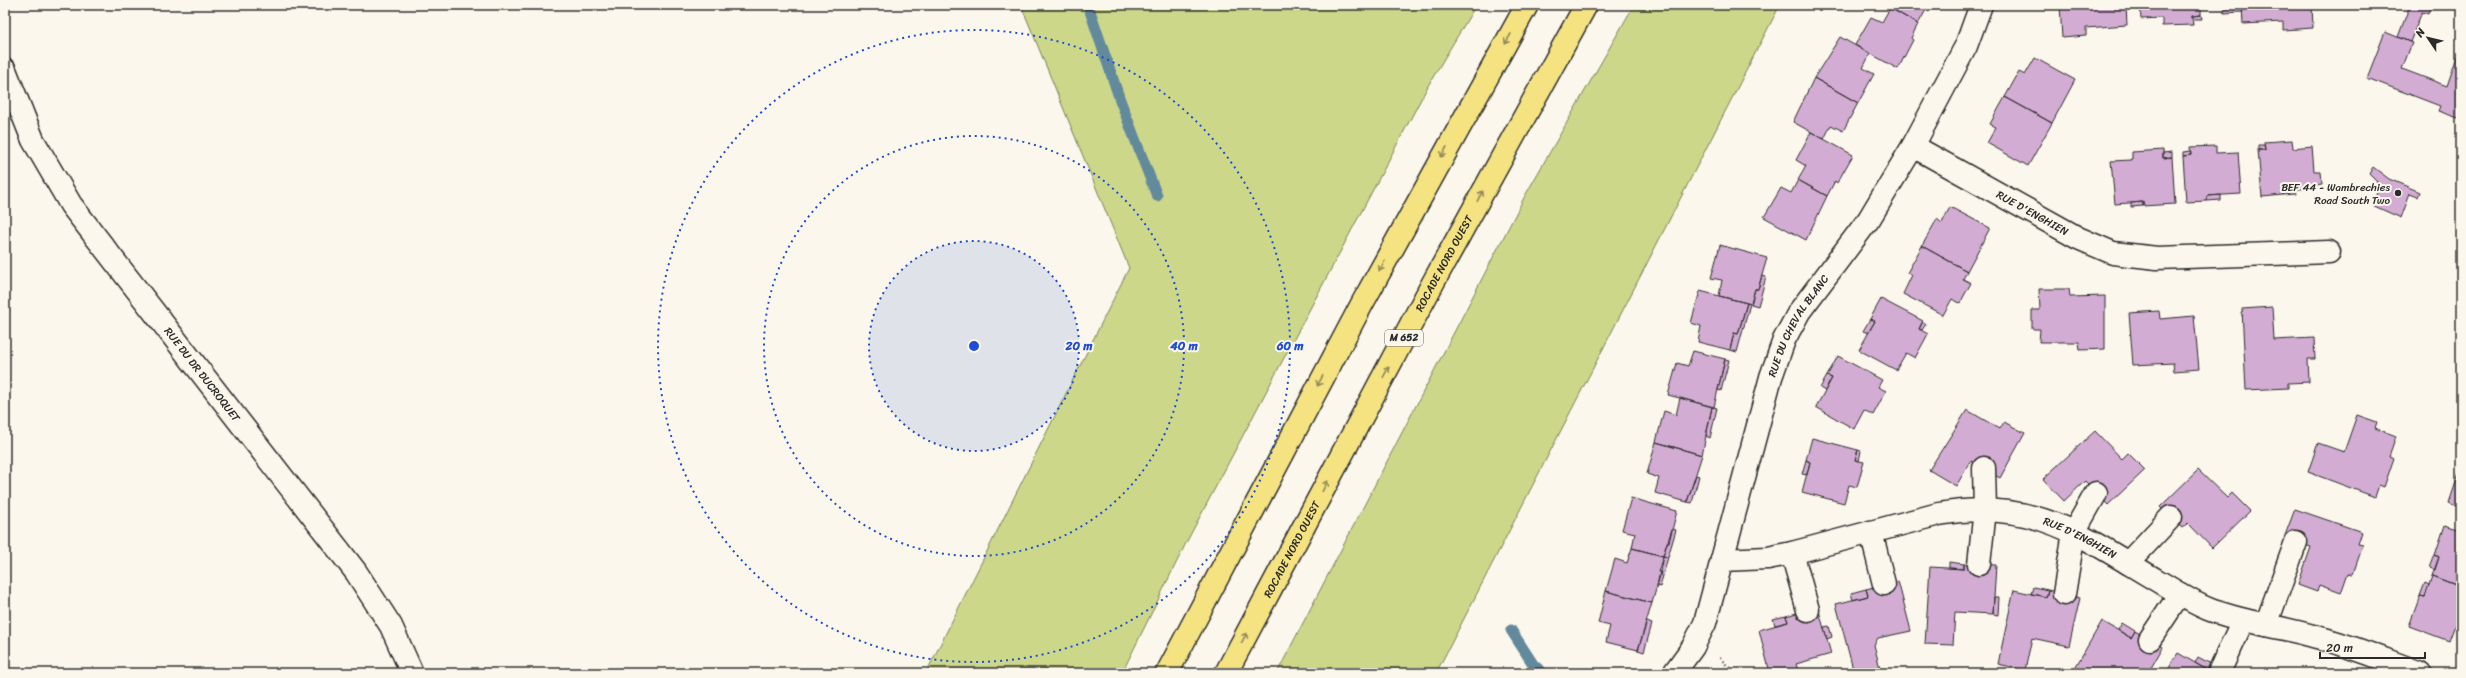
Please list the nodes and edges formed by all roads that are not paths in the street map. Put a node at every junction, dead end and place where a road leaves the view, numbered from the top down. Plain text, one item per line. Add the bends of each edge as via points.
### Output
1 (1527, 5) edge
2 (1586, 5) edge
3 (1981, 5) edge
4 (5, 70) edge
5 (1913, 146) junction
6 (2329, 252) dead end
7 (1984, 468) dead end
8 (2096, 493) dead end
9 (1986, 510) junction
10 (2171, 517) dead end
11 (1871, 532) junction
12 (2074, 532) junction
13 (2296, 542) dead end
14 (1792, 553) junction
15 (1722, 560) junction
16 (2128, 563) junction
17 (1979, 564) dead end
18 (1884, 584) dead end
19 (2064, 594) dead end
20 (2180, 594) junction
21 (1808, 610) dead end
22 (2243, 620) junction
23 (2266, 624) junction
24 (2150, 639) dead end
25 (2220, 670) dead end
26 (412, 673) edge
27 (1167, 673) edge
28 (1226, 673) edge
29 (1674, 673) edge
30 (2421, 673) edge

1 -> 27 highway via 1355,315
28 -> 2 highway, ROCADE NORD OUEST / M 652 via 1430,288
3 - 5 street, RUE DU CHEVAL BLANC via 1958,63
4 - 26 street, RUE DU DR DUCROQUET via 36,145 71,205 356,572 391,626
5 - 6 street, RUE D'ENGHIEN via 2078,238 2113,253 2157,258
5 - 15 street, RUE DU CHEVAL BLANC via 1869,219 1807,300 1784,340 1771,377
7 - 9 street
8 - 12 street
9 - 11 street, RUE D'ENGHIEN via 1940,514
9 - 12 street, RUE D'ENGHIEN via 2031,515
9 - 17 street
10 - 16 street
11 - 14 street, RUE D'ENGHIEN
11 - 18 street
12 - 16 street, RUE D'ENGHIEN
12 - 19 street
13 - 23 street
14 - 15 street, RUE D'ENGHIEN via 1768,558
14 - 21 street
15 - 29 street, RUE DU CHEVAL BLANC via 1705,623 1693,647
16 - 20 street, RUE D'ENGHIEN
20 - 22 street, RUE D'ENGHIEN via 2206,608
20 - 24 street
22 - 23 street, RUE D'ENGHIEN
22 - 25 street
23 - 30 street, RUE D'ENGHIEN via 2344,645

